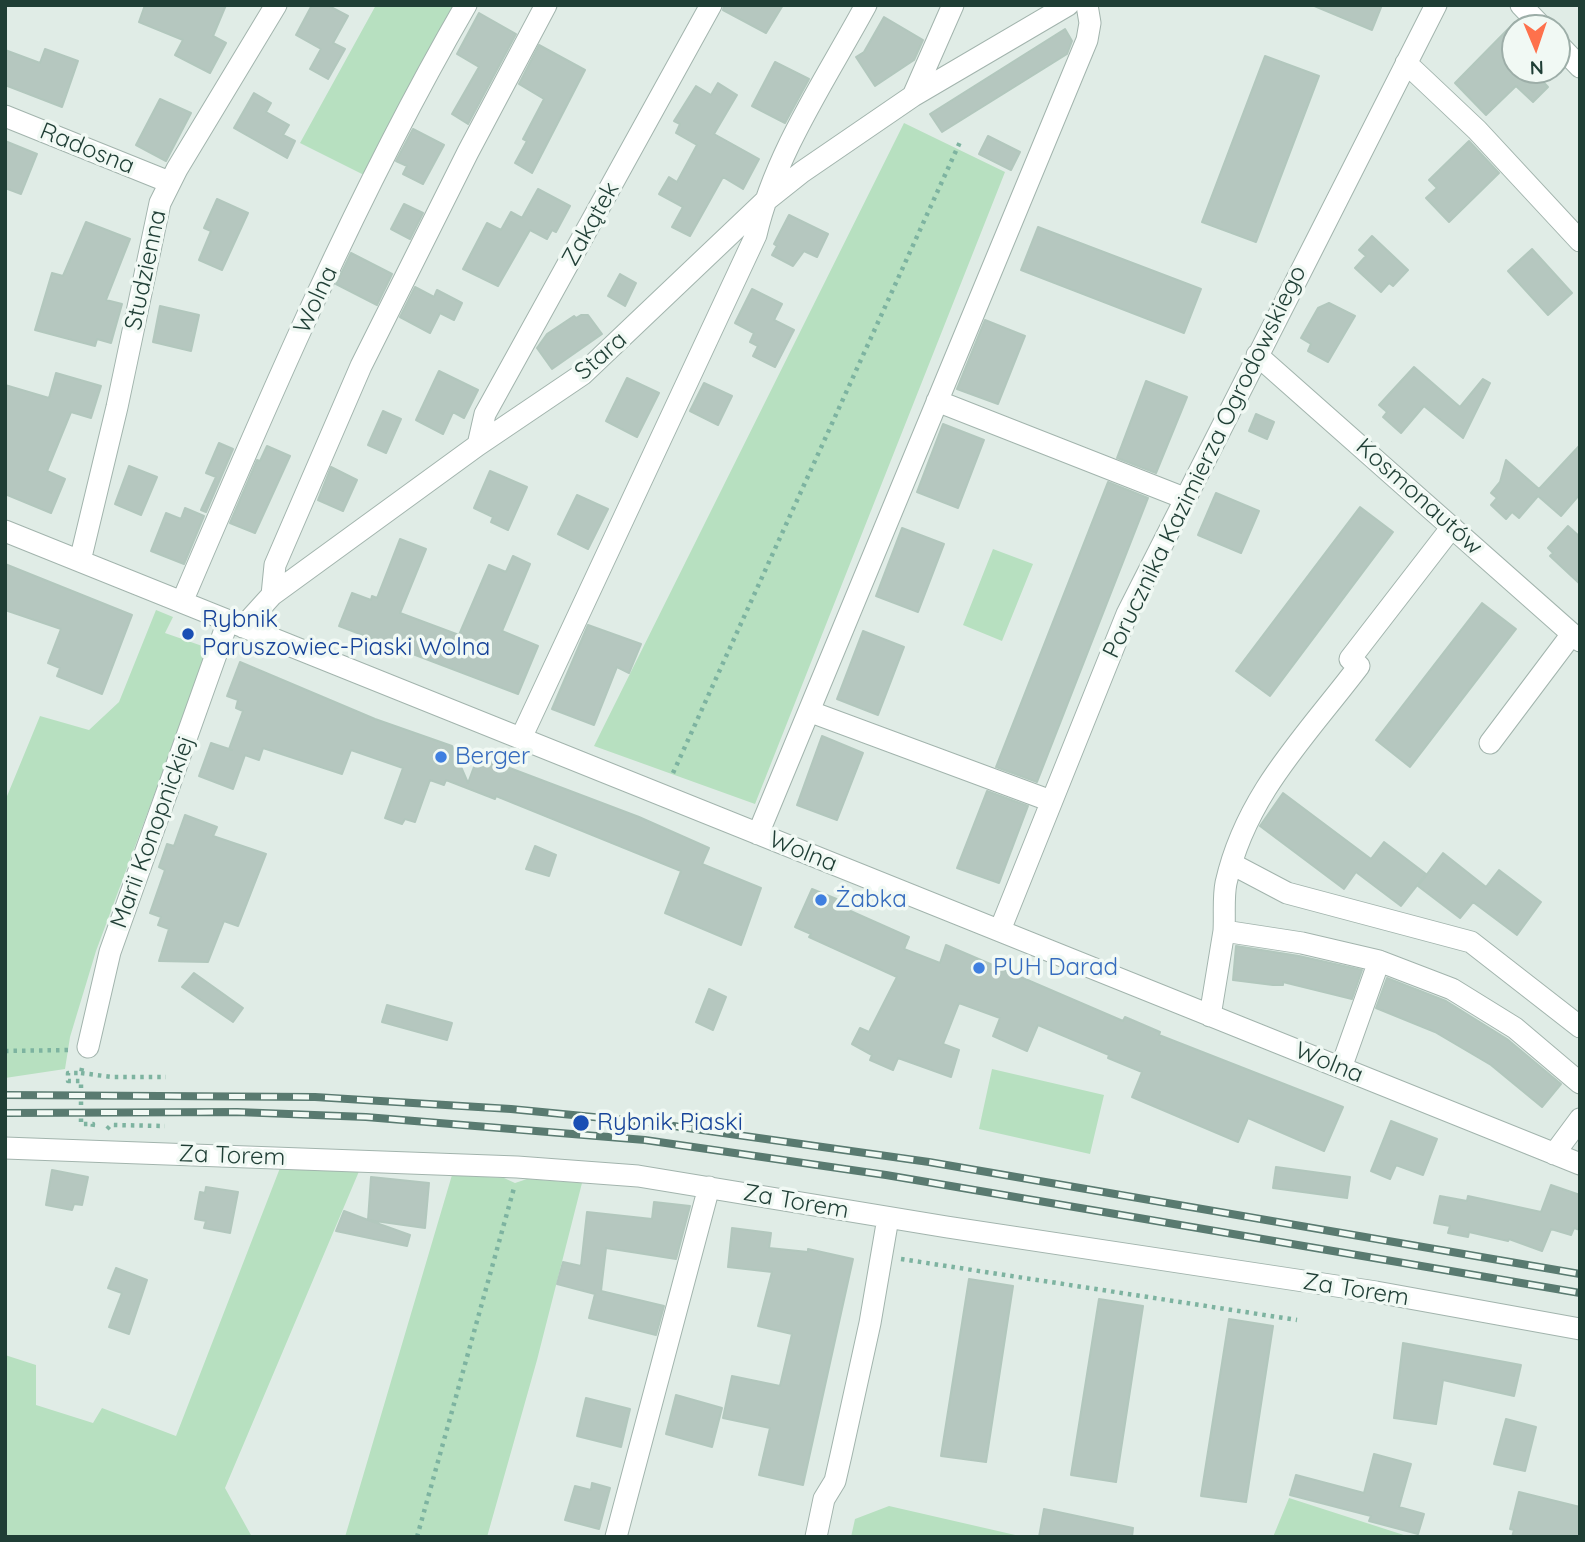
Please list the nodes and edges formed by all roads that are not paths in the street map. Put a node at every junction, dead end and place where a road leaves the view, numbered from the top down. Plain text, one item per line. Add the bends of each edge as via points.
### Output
1 (276, 5) edge
2 (466, 5) edge
3 (547, 5) edge
4 (711, 5) edge
5 (866, 5) edge
6 (953, 5) edge
7 (1068, 5) edge
8 (1087, 5) edge
9 (1436, 5) edge
10 (1406, 64) junction
11 (913, 96) junction
12 (5, 116) edge
13 (169, 182) junction
14 (763, 203) junction
15 (1580, 241) edge
16 (1257, 355) junction
17 (937, 401) junction
18 (478, 445) junction
19 (1184, 498) junction
20 (1452, 527) junction
21 (5, 531) edge
22 (80, 561) junction
23 (272, 595) junction
24 (181, 602) junction
25 (236, 624) junction
26 (1576, 637) edge
27 (811, 712) junction
28 (522, 738) junction
29 (1490, 743) dead end
30 (1051, 801) junction
31 (758, 834) junction
32 (1232, 864) junction
33 (1000, 930) junction
34 (1224, 931) junction
35 (1379, 961) junction
36 (1210, 1016) junction
37 (1580, 1027) edge
38 (89, 1047) road end
39 (1341, 1068) junction
40 (1580, 1083) edge
41 (1580, 1119) edge
42 (5, 1148) edge
43 (1554, 1154) junction
44 (1580, 1164) edge
45 (709, 1187) junction
46 (888, 1217) junction
47 (1580, 1329) edge
48 (616, 1537) edge
49 (816, 1537) edge

1 - 13 street, Studzienna
2 - 24 street, Wolna via 321,288
3 - 23 street via 362,366 275,565
4 - 18 street, Zakątek via 485,414
5 - 14 street
6 - 11 street
7 - 11 street, Stara
8 - 17 street via 1087,40
9 - 10 street, Porucznika Kazimierza Ogrodowskiego
10 - 15 street via 1477,130
10 - 16 street, Porucznika Kazimierza Ogrodowskiego
11 - 14 street, Stara
12 - 13 street, Radosna
13 - 22 street, Studzienna via 154,223
14 - 18 street, Stara via 583,374
14 - 28 street via 756,235
16 - 19 street, Porucznika Kazimierza Ogrodowskiego
16 - 20 street, Kosmonautów
17 - 19 street
17 - 27 street
18 - 23 street, Stara
19 - 30 street, Porucznika Kazimierza Ogrodowskiego via 1127,614
20 - 26 street, Kosmonautów
20 - 32 street via 1350,659 1359,666 1268,781
21 - 22 street, Wolna
22 - 24 street, Wolna
23 - 25 street, Stara
24 - 25 street, Wolna
25 - 28 street, Wolna
25 - 38 street, Marii Konopnickiej via 110,952
26 - 29 street
27 - 30 street
27 - 31 street
28 - 31 street, Wolna
30 - 33 street, Porucznika Kazimierza Ogrodowskiego
31 - 33 street, Wolna
32 - 34 street
32 - 37 street via 1287,892 1471,942
33 - 36 street, Wolna
34 - 35 street
34 - 36 street
35 - 39 street
35 - 40 street via 1452,989 1515,1028
36 - 39 street, Wolna
39 - 43 street, Wolna
41 - 43 street
42 - 45 street, Za Torem via 517,1167 638,1176
43 - 44 street, Wolna
45 - 46 street, Za Torem
45 - 48 street
46 - 47 street, Za Torem via 1376,1292
46 - 49 street via 841,1455

